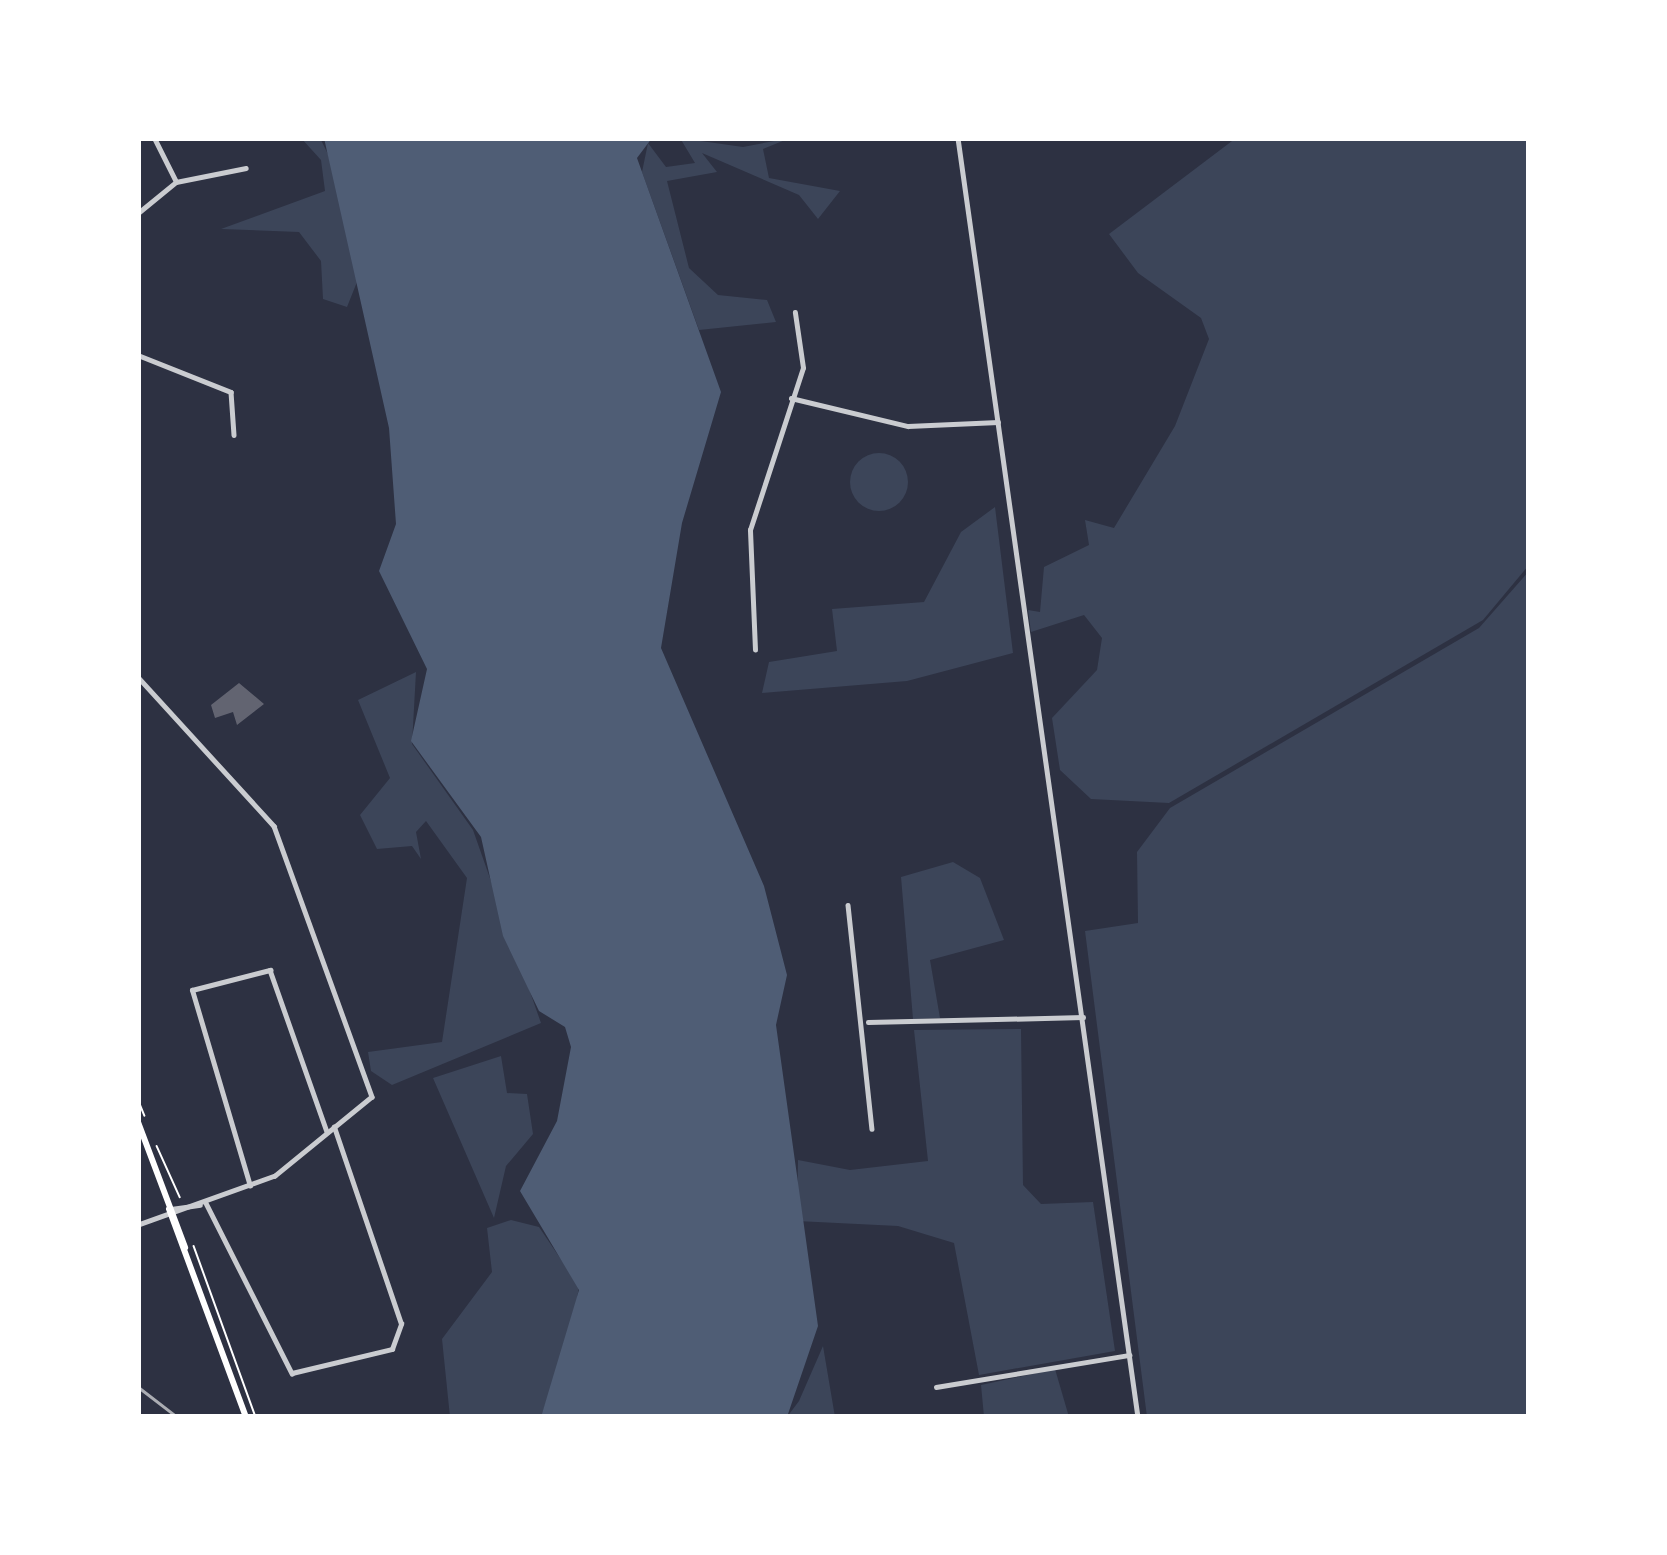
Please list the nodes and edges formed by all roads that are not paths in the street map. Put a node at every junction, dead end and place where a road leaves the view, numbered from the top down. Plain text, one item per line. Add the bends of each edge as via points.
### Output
1 (154, 138) edge
2 (958, 138) edge
3 (246, 168) dead end
4 (176, 182) junction
5 (138, 212) edge
6 (795, 313) dead end
7 (138, 355) edge
8 (791, 398) junction
9 (998, 422) junction
10 (234, 435) dead end
11 (754, 650) dead end
12 (138, 677) edge
13 (848, 905) dead end
14 (1083, 1017) junction
15 (868, 1022) junction
16 (138, 1121) edge
17 (334, 1126) junction
18 (872, 1129) dead end
19 (327, 1132) junction
20 (250, 1186) junction
21 (203, 1204) junction
22 (172, 1214) junction
23 (138, 1225) edge
24 (1130, 1355) junction
25 (936, 1387) dead end
26 (246, 1417) edge
27 (1138, 1417) edge

1 - 4 street
2 - 9 street
3 - 4 street
4 - 5 street
6 - 8 street via 803,368
7 - 10 street via 230,392
8 - 9 street via 908,426
8 - 11 street via 750,530
9 - 14 street
12 - 17 street via 274,826 372,1096
13 - 15 street
14 - 15 street
14 - 24 street
15 - 18 street
16 - 22 main road
17 - 19 street
17 - 21 street via 401,1324 392,1349 292,1373
19 - 20 street
19 - 20 street via 266,967 188,998
20 - 21 street
21 - 22 street
21 - 22 street
22 - 23 street
22 - 26 main road
24 - 25 street
24 - 27 street

